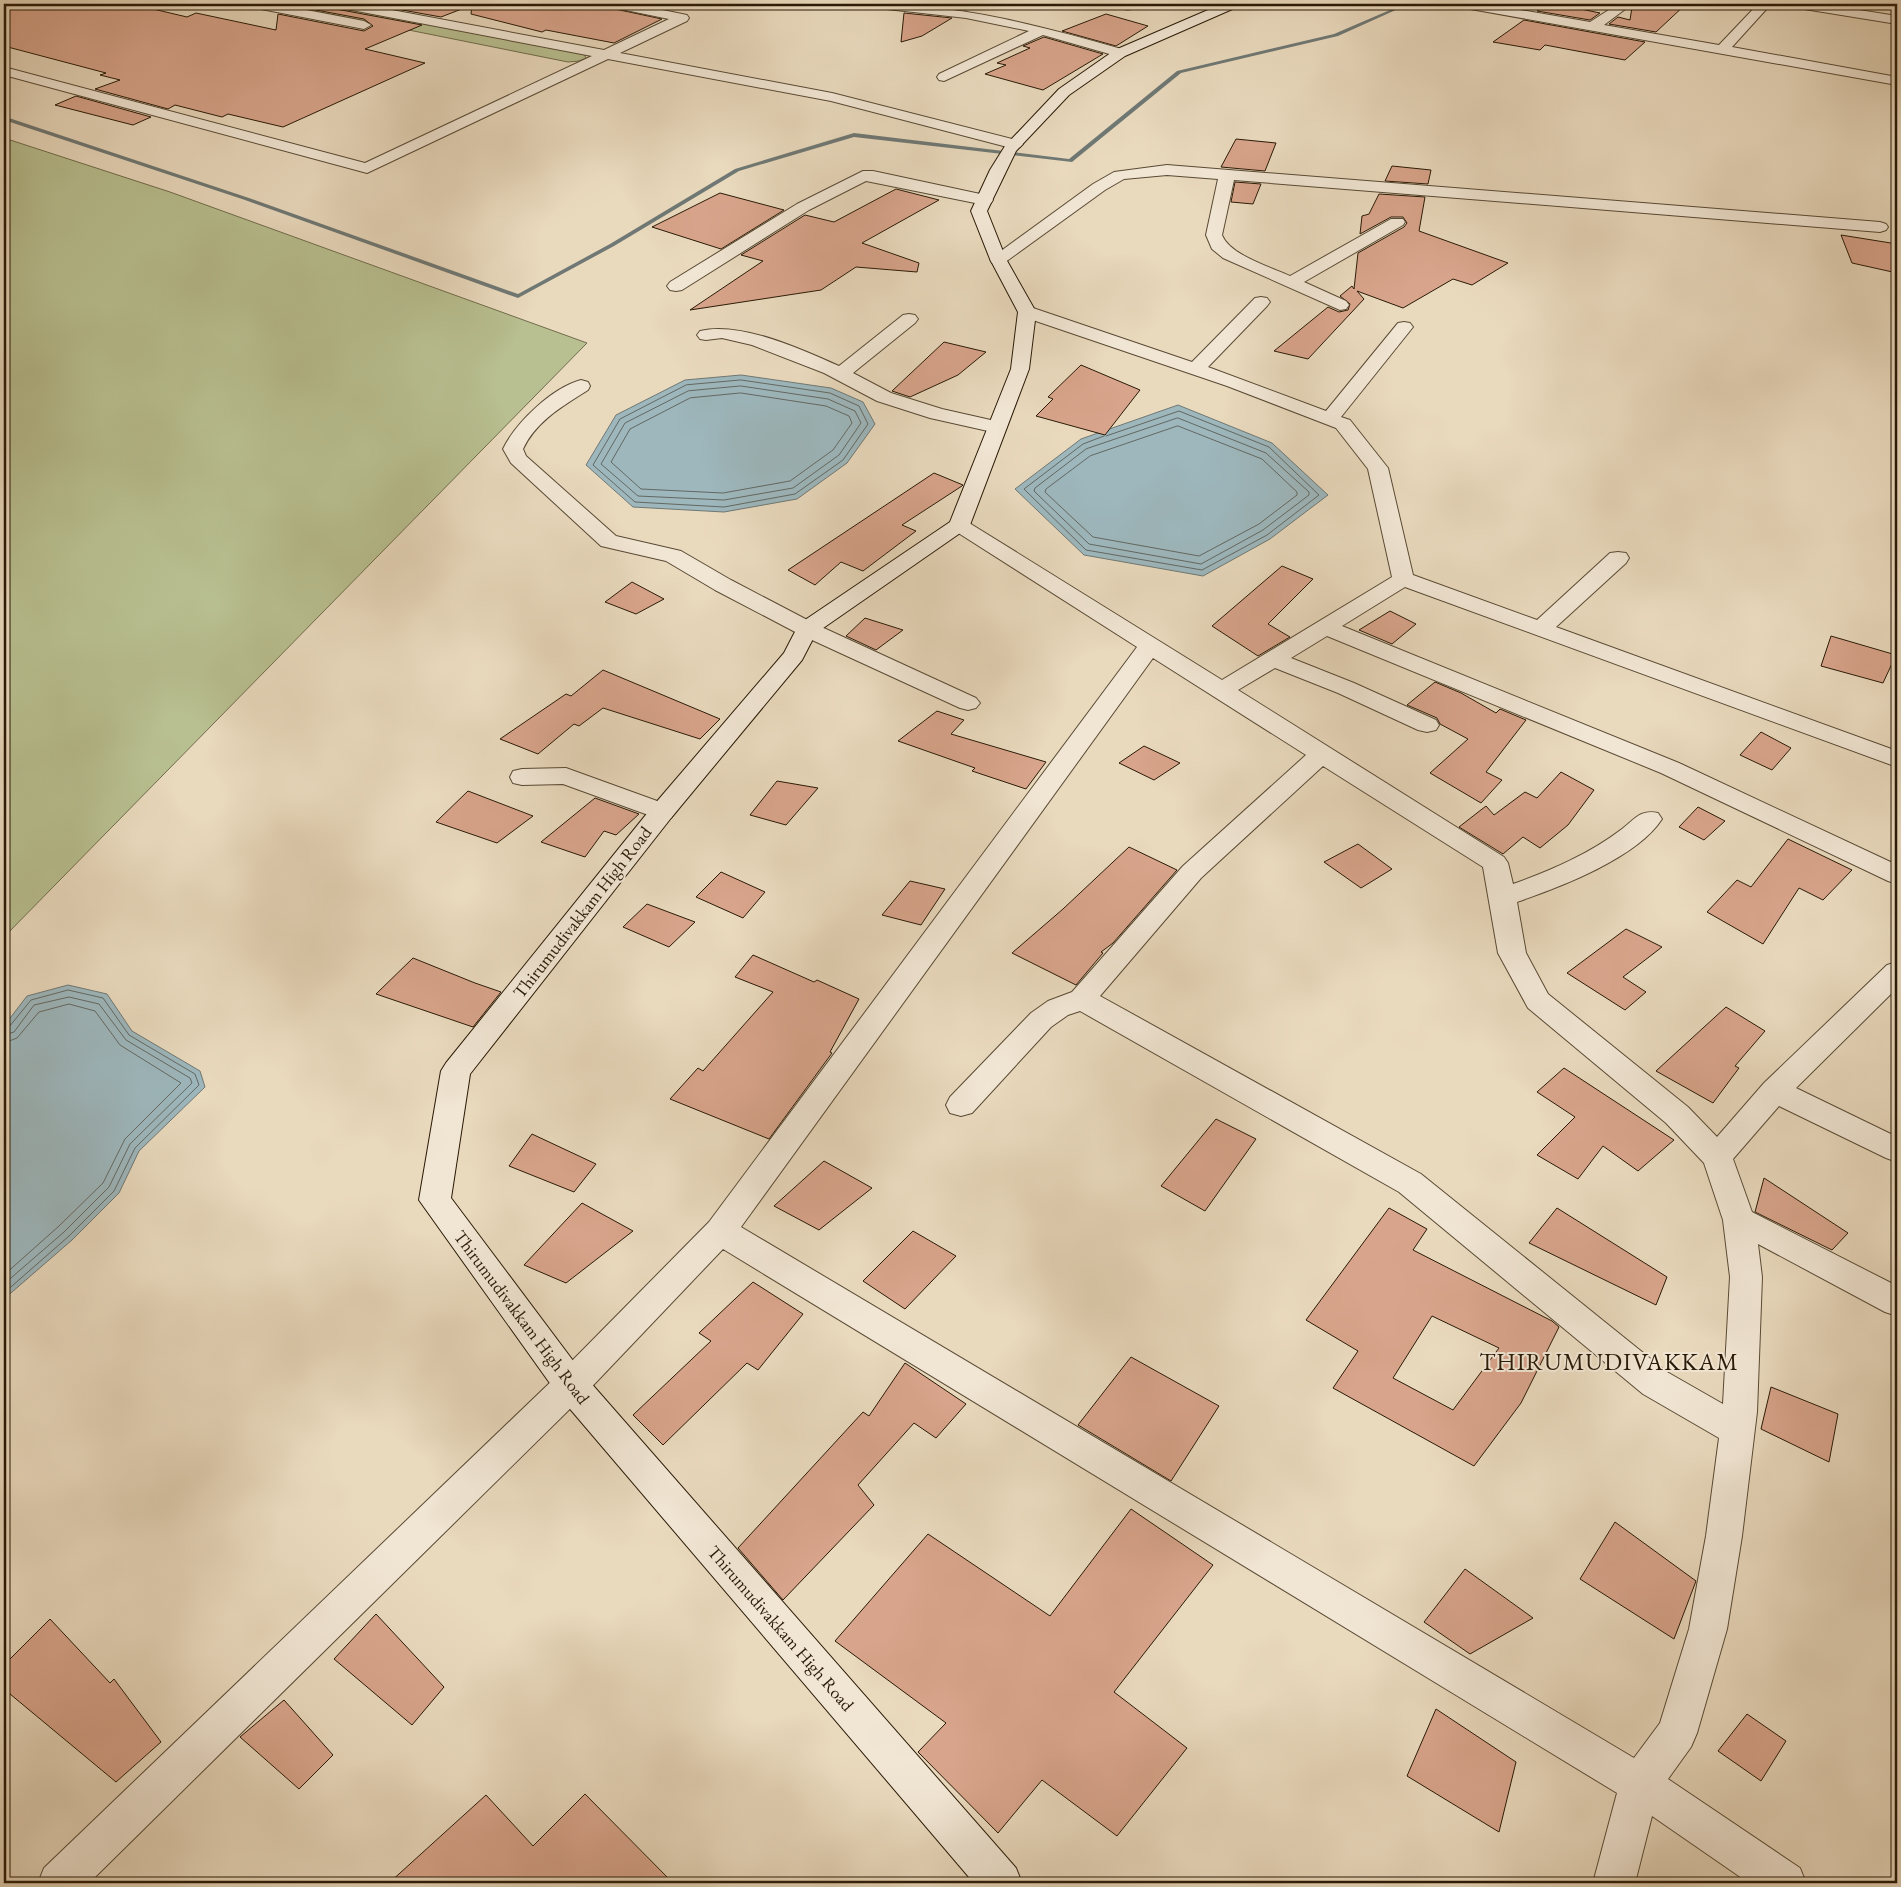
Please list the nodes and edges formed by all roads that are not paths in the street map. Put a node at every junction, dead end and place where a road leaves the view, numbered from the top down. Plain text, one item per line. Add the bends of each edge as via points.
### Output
1 (256, 4) edge
2 (300, 4) edge
3 (341, 4) edge
4 (616, 4) edge
5 (878, 4) edge
6 (1232, 4) edge
7 (1465, 4) edge
8 (1530, 4) edge
9 (1626, 4) edge
10 (1765, 4) edge
11 (1798, 4) edge
12 (286, 10) junction
13 (1514, 13) junction
14 (1897, 20) edge
15 (374, 27) dead end
16 (1592, 27) junction
17 (1042, 30) junction
18 (1722, 50) junction
19 (1120, 53) junction
20 (607, 54) junction
21 (559, 63) dead end
22 (579, 67) junction
23 (4, 71) edge
24 (944, 77) dead end
25 (1897, 81) edge
26 (1008, 154) junction
27 (1227, 176) junction
28 (985, 200) junction
29 (1397, 222) dead end
30 (1880, 227) dead end
31 (998, 259) junction
32 (1291, 282) junction
33 (676, 286) dead end
34 (1261, 302) dead end
35 (1340, 305) dead end
36 (1027, 312) junction
37 (909, 319) dead end
38 (1404, 328) dead end
39 (706, 335) dead end
40 (1196, 369) junction
41 (840, 374) junction
42 (581, 386) dead end
43 (1328, 419) junction
44 (997, 427) junction
45 (959, 525) junction
46 (1618, 558) dead end
47 (1402, 579) junction
48 (1325, 627) junction
49 (807, 629) junction
50 (1540, 630) junction
51 (1150, 646) junction
52 (1274, 659) junction
53 (1221, 691) junction
54 (968, 703) dead end
55 (1427, 725) dead end
56 (1321, 754) junction
57 (1897, 759) edge
58 (522, 777) dead end
59 (662, 812) junction
60 (1649, 819) dead end
61 (1897, 875) edge
62 (1503, 897) junction
63 (1897, 972) edge
64 (1082, 1000) junction
65 (1775, 1091) junction
66 (961, 1105) dead end
67 (1897, 1150) edge
68 (1716, 1157) junction
69 (1739, 1220) junction
70 (720, 1231) junction
71 (1897, 1302) edge
72 (571, 1385) junction
73 (1737, 1430) junction
74 (1640, 1784) junction
75 (59, 1883) edge
76 (1001, 1883) edge
77 (1614, 1883) edge
78 (1785, 1883) edge

1 - 12 street
2 - 12 street
3 - 20 street
4 - 20 street via 682,18
5 - 17 street via 966,14
6 - 19 street
7 - 13 street
8 - 13 street
9 - 16 street
10 - 18 street
11 - 14 street
12 - 15 street
13 - 16 street
16 - 18 street
17 - 19 street
17 - 24 street
18 - 25 street
19 - 26 street via 1064,92
20 - 22 street
20 - 26 street via 832,97
21 - 22 street
22 - 23 street via 366,168
26 - 28 street
27 - 30 street
27 - 31 street via 1167,170 1120,175
27 - 32 street via 1214,235 1218,245 1229,254
28 - 31 street via 979,211
28 - 33 street via 863,176 803,207
29 - 32 street
31 - 36 street
32 - 35 street
34 - 40 street
36 - 40 street
36 - 44 street via 1020,369
37 - 41 street
38 - 43 street
39 - 41 street via 722,333 743,337
40 - 43 street
41 - 44 street via 884,397 936,414
42 - 49 street via 526,427 513,449 518,459 609,541 673,556
43 - 47 street via 1343,424 1378,468
44 - 45 street
45 - 49 street, Thirumudivakkam High Road
45 - 51 street
46 - 50 street
47 - 48 street
47 - 50 street
48 - 52 street
48 - 61 street via 1670,768
49 - 54 street
49 - 59 street, Thirumudivakkam High Road via 794,655
50 - 57 street
51 - 53 street
51 - 70 street
52 - 53 street
52 - 55 street
53 - 56 street
56 - 62 street via 1495,863
56 - 64 street via 1192,872
58 - 59 street via 566,776
59 - 72 street, Thirumudivakkam High Road via 456,1071 435,1200
60 - 62 street via 1632,836 1601,856 1554,880
62 - 68 street via 1512,953 1538,1002 1677,1115
63 - 65 street
64 - 66 street via 1058,1008 1041,1020
64 - 73 street via 1410,1183 1656,1383
65 - 67 street
65 - 68 street
68 - 69 street
69 - 71 street
69 - 73 street via 1746,1277
70 - 72 street
70 - 74 street
72 - 75 street
72 - 76 street, Thirumudivakkam High Road
73 - 74 street via 1708,1630 1677,1733
74 - 77 street
74 - 78 street

